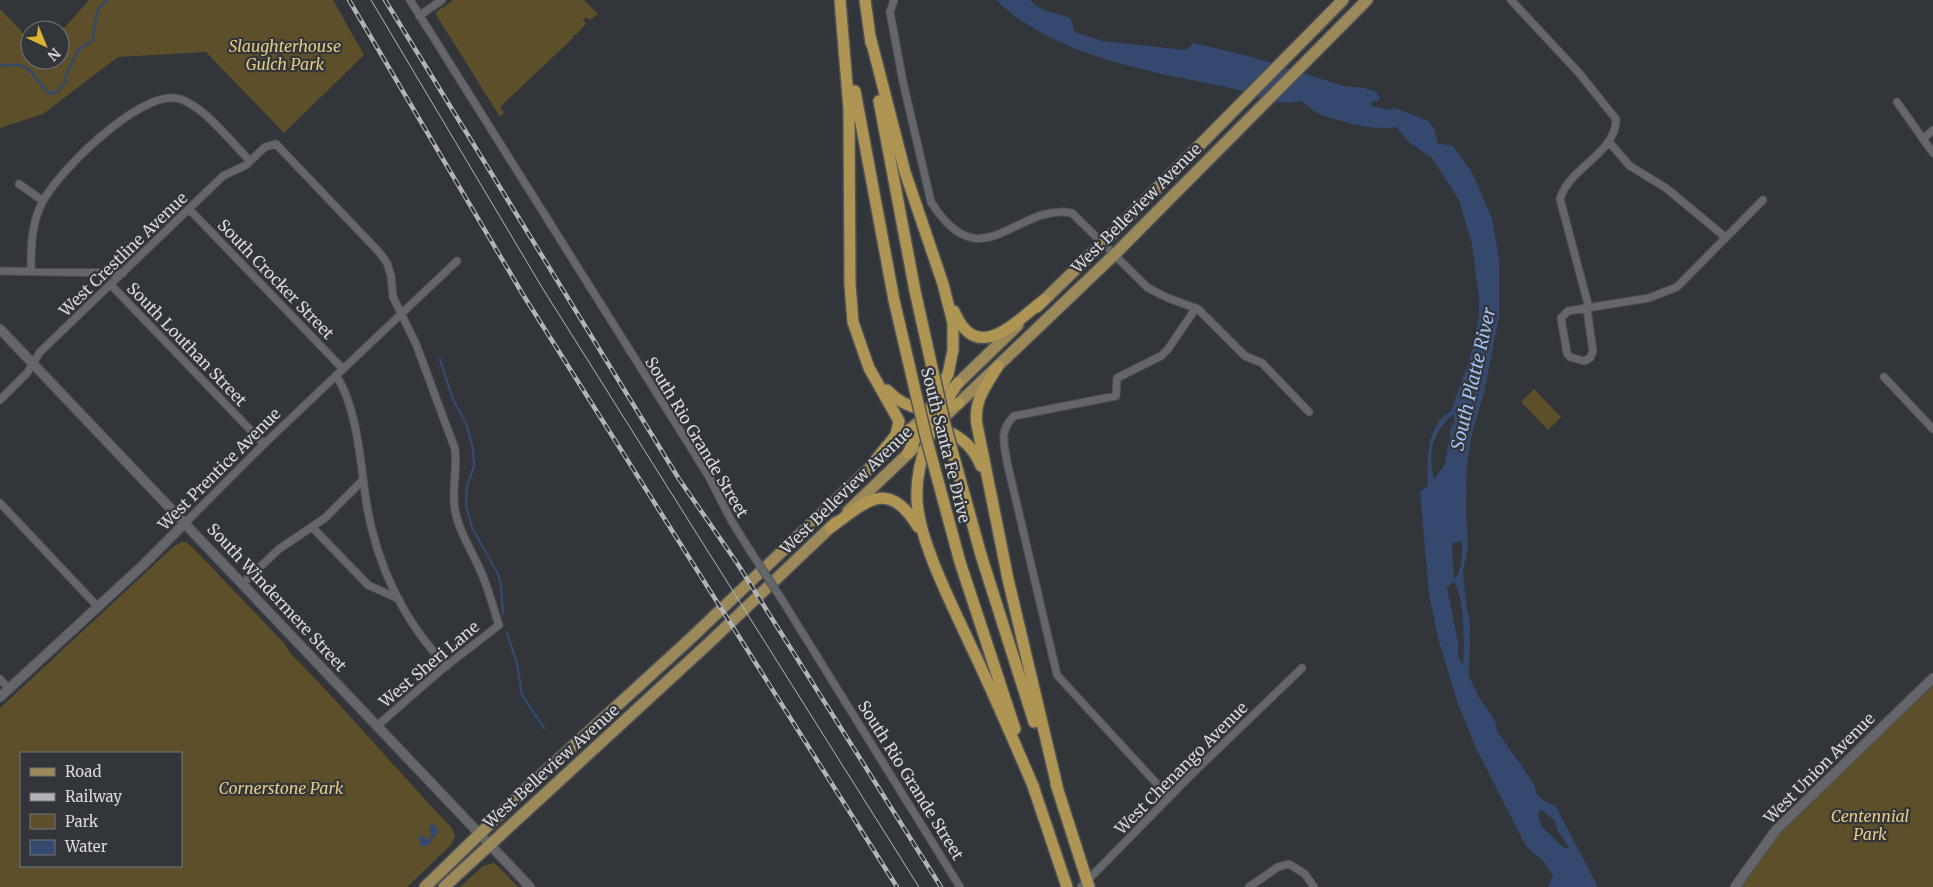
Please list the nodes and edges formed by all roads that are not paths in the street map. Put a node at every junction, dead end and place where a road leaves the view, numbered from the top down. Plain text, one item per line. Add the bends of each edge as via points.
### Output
1 (410, 0) edge
2 (442, 0) edge
3 (840, 0) edge
4 (866, 0) edge
5 (894, 0) edge
6 (1343, 0) edge
7 (1366, 0) edge
8 (1511, 0) edge
9 (419, 16) junction
10 (870, 36) junction
11 (1897, 102) dead end
12 (1933, 130) edge
13 (1923, 139) junction
14 (1609, 142) junction
15 (1933, 153) edge
16 (250, 161) junction
17 (19, 184) dead end
18 (1763, 200) dead end
19 (43, 201) junction
20 (189, 209) junction
21 (1725, 237) junction
22 (1103, 243) junction
23 (1114, 255) junction
24 (457, 261) dead end
25 (0, 271) edge
26 (31, 271) junction
27 (123, 273) junction
28 (943, 284) junction
29 (111, 285) junction
30 (1044, 300) junction
31 (852, 306) junction
32 (1196, 308) junction
33 (1588, 308) junction
34 (401, 314) junction
35 (0, 329) edge
36 (32, 363) junction
37 (998, 366) junction
38 (343, 369) junction
39 (336, 375) junction
40 (1884, 377) dead end
41 (0, 400) edge
42 (959, 403) junction
43 (936, 409) junction
44 (1309, 412) dead end
45 (928, 427) junction
46 (910, 429) junction
47 (1933, 429) edge
48 (264, 444) junction
49 (875, 462) junction
50 (363, 480) junction
51 (990, 494) junction
52 (0, 503) edge
53 (186, 522) junction
54 (312, 527) junction
55 (830, 528) junction
56 (926, 539) junction
57 (242, 584) junction
58 (400, 599) junction
59 (98, 607) junction
60 (447, 666) junction
61 (1302, 668) dead end
62 (1933, 678) edge
63 (0, 679) edge
64 (9, 689) junction
65 (0, 697) edge
66 (378, 725) junction
67 (1034, 788) junction
68 (1058, 790) junction
69 (1169, 797) junction
70 (480, 835) junction
71 (489, 845) junction
72 (1086, 885) edge
73 (425, 887) edge
74 (444, 887) edge
75 (530, 887) edge
76 (960, 887) edge
77 (1067, 887) edge
78 (1249, 887) edge
79 (1314, 887) edge
80 (1735, 887) edge

1 - 9 street, South Rio Grande Street
2 - 9 street
3 - 31 highway via 849,109
3 - 67 highway, South Santa Fe Drive, bridge via 894,300 925,433 960,562
4 - 10 highway, South Santa Fe Drive
5 - 22 street via 890,12 903,82 931,202 940,218 956,231 972,238 996,237 1044,214 1072,213
6 - 22 main road, West Belleview Avenue
7 - 23 main road, West Belleview Avenue
8 - 14 street via 1614,114 1616,128
9 - 76 street, South Rio Grande Street, bridge via 708,475 731,520
10 - 28 highway via 905,172
10 - 68 highway, South Santa Fe Drive, bridge via 896,199 944,421 981,554
11 - 13 street
12 - 13 street
13 - 15 street
14 - 21 street via 1630,166 1666,188
14 - 33 street via 1566,182 1560,199
16 - 19 street via 194,105 176,98 158,99 85,149
16 - 20 street, West Crestline Avenue via 223,176
16 - 34 street, West Crestline Avenue via 265,146 276,144 379,252 387,264 393,298
17 - 19 street
18 - 21 street
19 - 26 street via 32,230
20 - 27 street, West Crestline Avenue
20 - 38 street, South Crocker Street
21 - 33 street via 1677,286 1650,298
22 - 23 street
22 - 30 main road, West Belleview Avenue
23 - 32 street via 1148,288
23 - 37 main road, West Belleview Avenue
24 - 34 street, West Prentice Avenue
25 - 26 street
26 - 27 street
27 - 29 street, West Crestline Avenue
28 - 30 highway via 961,325 971,335 984,339 999,334
28 - 43 highway via 953,323 953,350
29 - 36 street, West Crestline Avenue
29 - 48 street, South Louthan Street
30 - 43 main road, West Belleview Avenue via 958,383
31 - 43 highway via 861,343 886,389 906,405
31 - 49 highway via 855,332 864,357 899,421 896,435
32 - 44 street via 1245,356 1262,363
32 - 69 street via 1161,356 1117,378 1116,396 1014,416 1005,425 1004,436 1007,462 1057,675
33 - 33 street via 1568,311 1561,318 1567,354 1584,361 1593,351
34 - 38 street, West Prentice Avenue
34 - 60 street, West Sheri Lane via 416,344 455,449 455,511 483,576 499,625
35 - 36 street, South Windermere Street
36 - 41 street, West Crestline Avenue via 27,373
36 - 53 street, South Windermere Street
37 - 42 main road, West Belleview Avenue
37 - 51 highway via 978,398 975,411
38 - 39 street, West Prentice Avenue
39 - 48 street, West Prentice Avenue
39 - 50 street via 343,386 362,456
40 - 47 street
42 - 43 highway
42 - 45 main road, West Belleview Avenue
43 - 45 highway
43 - 46 main road, West Belleview Avenue
45 - 46 highway
45 - 51 highway via 952,433 970,446 977,456
45 - 55 main road, West Belleview Avenue via 908,453
45 - 56 highway via 917,484 918,511
46 - 49 main road, West Belleview Avenue
48 - 53 street, West Prentice Avenue
49 - 70 main road, West Belleview Avenue
50 - 54 street via 332,512
50 - 58 street via 374,538
51 - 68 highway
52 - 59 street
53 - 57 street, South Windermere Street
53 - 59 street, West Prentice Avenue
54 - 57 street via 279,549
54 - 58 street via 368,585
55 - 56 highway via 870,501 887,498 906,508
55 - 71 main road, West Belleview Avenue
56 - 67 highway
57 - 66 street, South Windermere Street
58 - 60 street via 421,637
59 - 64 street, West Prentice Avenue
60 - 66 street, West Sheri Lane
61 - 69 street, West Chenango Avenue
62 - 80 street, West Union Avenue via 1776,830
63 - 64 street
64 - 65 street, West Prentice Avenue
66 - 70 street, South Windermere Street
67 - 77 highway, South Santa Fe Drive
68 - 72 highway, South Santa Fe Drive
69 - 72 street, West Chenango Avenue
70 - 71 street, South Windermere Street
70 - 73 main road, West Belleview Avenue
71 - 74 main road, West Belleview Avenue
71 - 75 street, South Windermere Street
78 - 79 street via 1278,867 1289,864 1305,874

